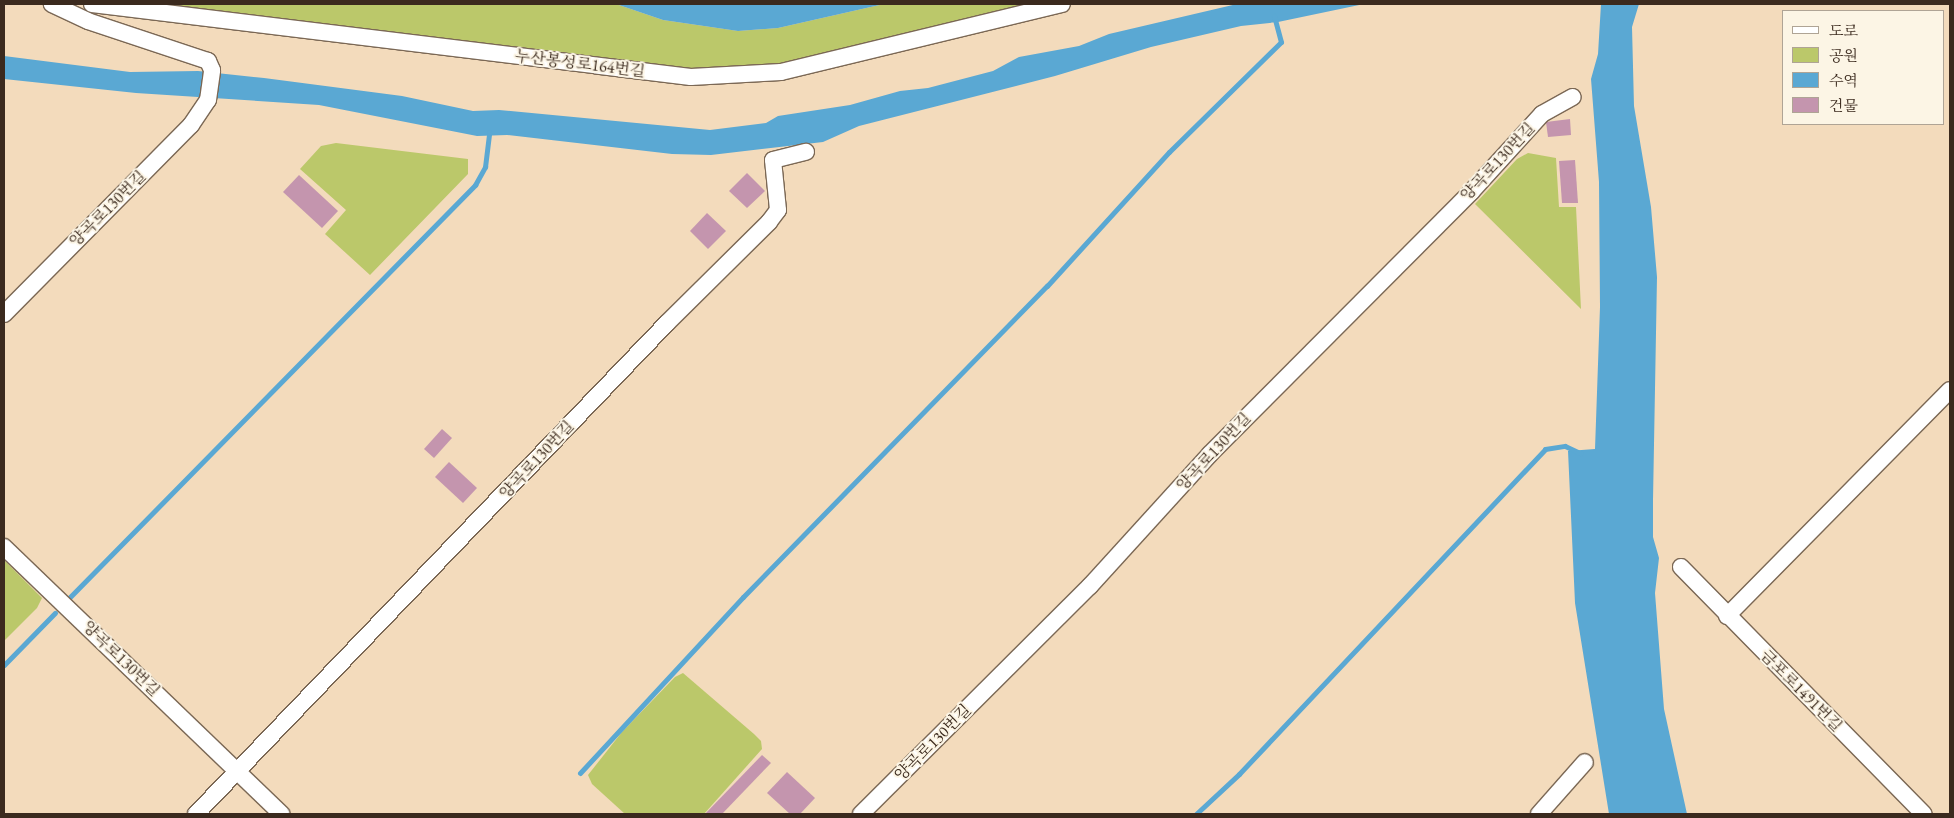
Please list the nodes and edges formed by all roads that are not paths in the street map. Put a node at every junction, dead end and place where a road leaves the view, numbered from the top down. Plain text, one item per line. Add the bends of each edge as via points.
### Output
1 (52, 4) edge
2 (92, 4) edge
3 (1062, 4) edge
4 (1573, 97) dead end
5 (806, 152) dead end
6 (4, 314) edge
7 (1950, 390) edge
8 (4, 547) edge
9 (1681, 567) dead end
10 (1727, 616) junction
11 (1585, 762) dead end
12 (238, 771) junction
13 (196, 814) edge
14 (281, 814) edge
15 (861, 814) edge
16 (1539, 814) edge
17 (1924, 814) edge

1 - 6 lane, 양곡로130번길 via 88,21 208,60 212,70 208,100 191,126
2 - 3 lane, 누산봉성로164번길 via 691,77 781,72
4 - 15 lane, 양곡로130번길 via 1542,114 1471,192 1210,454 1090,586
5 - 12 lane, 양곡로130번길 via 773,160 778,210 769,222 667,323
7 - 10 lane
8 - 12 lane, 양곡로130번길
9 - 10 lane, 금포로1491번길
10 - 17 lane, 금포로1491번길
11 - 16 lane
12 - 13 lane
12 - 14 lane, 양곡로130번길

